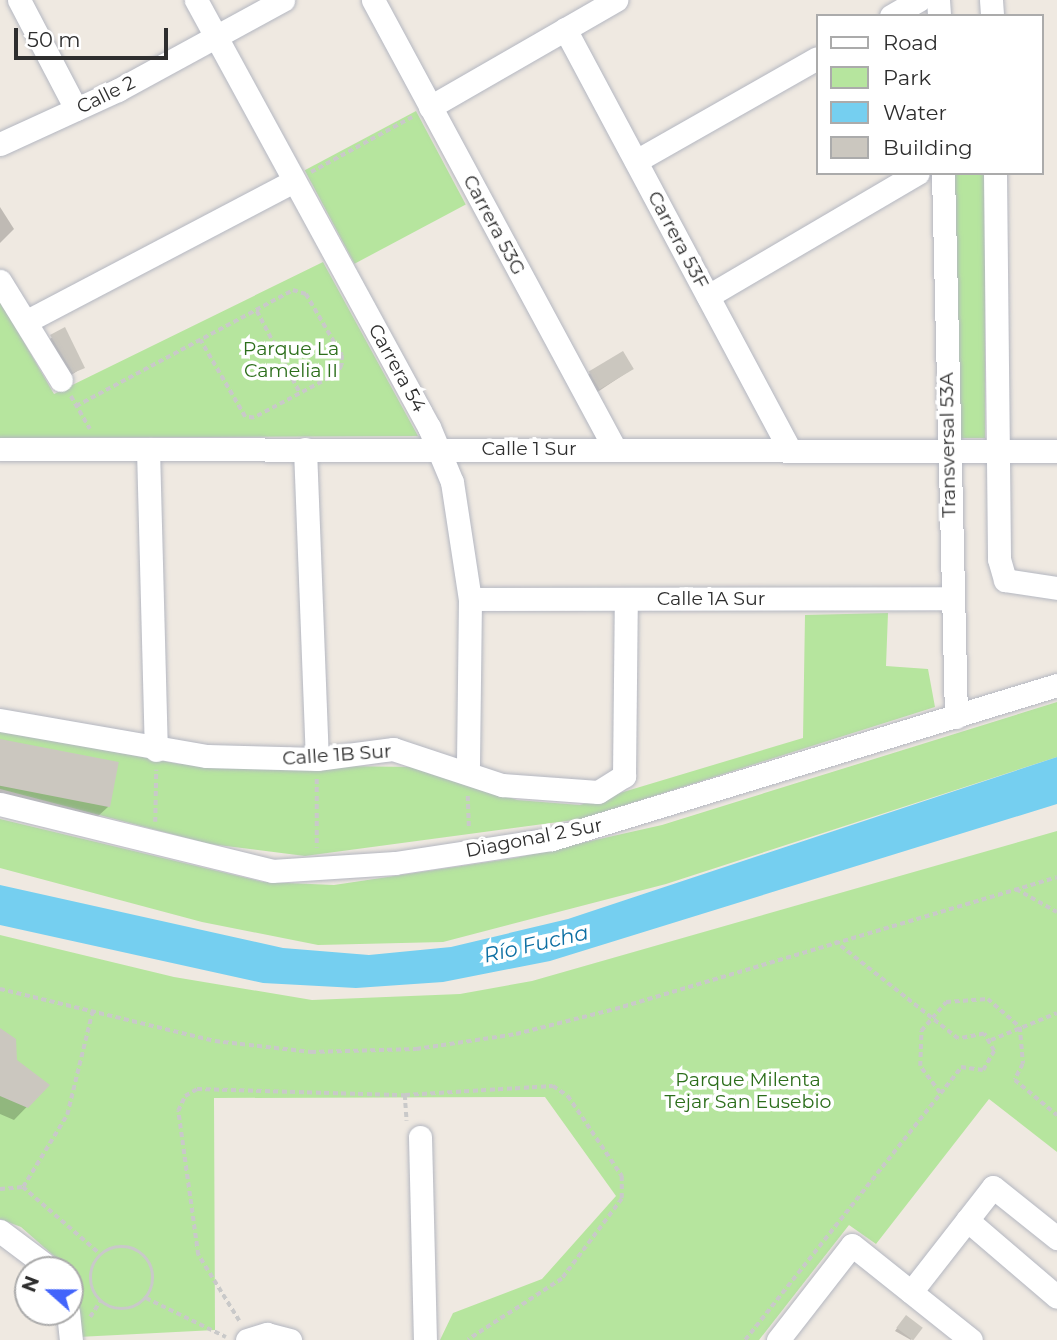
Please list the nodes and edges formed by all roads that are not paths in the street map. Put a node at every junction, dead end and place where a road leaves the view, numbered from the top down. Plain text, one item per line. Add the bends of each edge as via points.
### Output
1 (19, 0) edge
2 (196, 0) edge
3 (283, 0) edge
4 (373, 0) edge
5 (616, 0) edge
6 (919, 0) edge
7 (894, 14) edge
8 (565, 29) junction
9 (217, 39) junction
10 (816, 59) edge
11 (430, 107) junction
12 (76, 109) junction
13 (0, 144) edge
14 (636, 162) junction
15 (915, 175) edge
16 (943, 175) edge
17 (995, 175) edge
18 (294, 181) junction
19 (0, 281) edge
20 (708, 296) junction
21 (27, 321) junction
22 (61, 380) road end
23 (0, 449) edge
24 (148, 449) junction
25 (305, 449) junction
26 (438, 449) junction
27 (615, 449) junction
28 (790, 450) junction
29 (947, 451) junction
30 (1001, 451) junction
31 (1057, 451) edge
32 (1057, 588) edge
33 (470, 598) junction
34 (952, 598) junction
35 (626, 599) junction
36 (1057, 685) edge
37 (956, 718) junction
38 (0, 720) edge
39 (156, 750) junction
40 (317, 759) junction
41 (468, 773) junction
42 (0, 804) edge
43 (420, 1137) dead end
44 (967, 1220) junction
45 (0, 1231) edge
46 (1057, 1238) edge
47 (33, 1256) edge
48 (911, 1292) junction
49 (1057, 1297) edge
50 (243, 1339) edge
51 (290, 1340) edge
52 (425, 1340) edge
53 (778, 1340) edge
54 (971, 1340) edge

1 - 12 street
2 - 9 street, Carrera 54
3 - 9 street, Calle 2
4 - 11 street, Carrera 53G
5 - 8 street
6 - 7 street
8 - 11 street
8 - 14 street, Carrera 53F
9 - 12 street, Calle 2
9 - 18 street, Carrera 54
10 - 14 street
11 - 27 street, Carrera 53G
12 - 13 street, Calle 2
14 - 20 street, Carrera 53F
15 - 20 street
16 - 29 street, Transversal 53A
17 - 30 street
18 - 21 street
18 - 26 street, Carrera 54
19 - 21 street
20 - 28 street, Carrera 53F
21 - 22 street
23 - 24 street, Calle 1 Sur
24 - 25 street, Calle 1 Sur
24 - 39 street
25 - 26 street, Calle 1 Sur
25 - 40 street
26 - 27 street, Calle 1 Sur
26 - 33 street, Carrera 54 via 452,482
27 - 28 street, Calle 1 Sur
28 - 29 street, Calle 1 Sur
29 - 30 street, Calle 1 Sur
29 - 34 street, Transversal 53A
30 - 31 street, Calle 1 Sur
30 - 32 street via 999,559 1004,580
33 - 35 street, Calle 1A Sur
33 - 41 street, Carrera 54
34 - 35 street, Calle 1A Sur
34 - 37 street, Transversal 53A
35 - 41 street, Calle 1B Sur via 624,776 598,792 502,785
36 - 37 street, Diagonal 2 Sur
37 - 42 street, Diagonal 2 Sur via 643,814 470,852 317,871 251,867
38 - 39 street, Calle 1B Sur
39 - 40 street, Calle 1B Sur
40 - 41 street, Calle 1B Sur via 393,749
43 - 52 street
44 - 46 street via 993,1187
44 - 48 street
44 - 49 street
45 - 47 street
48 - 53 street via 852,1245
48 - 54 street
50 - 51 street

